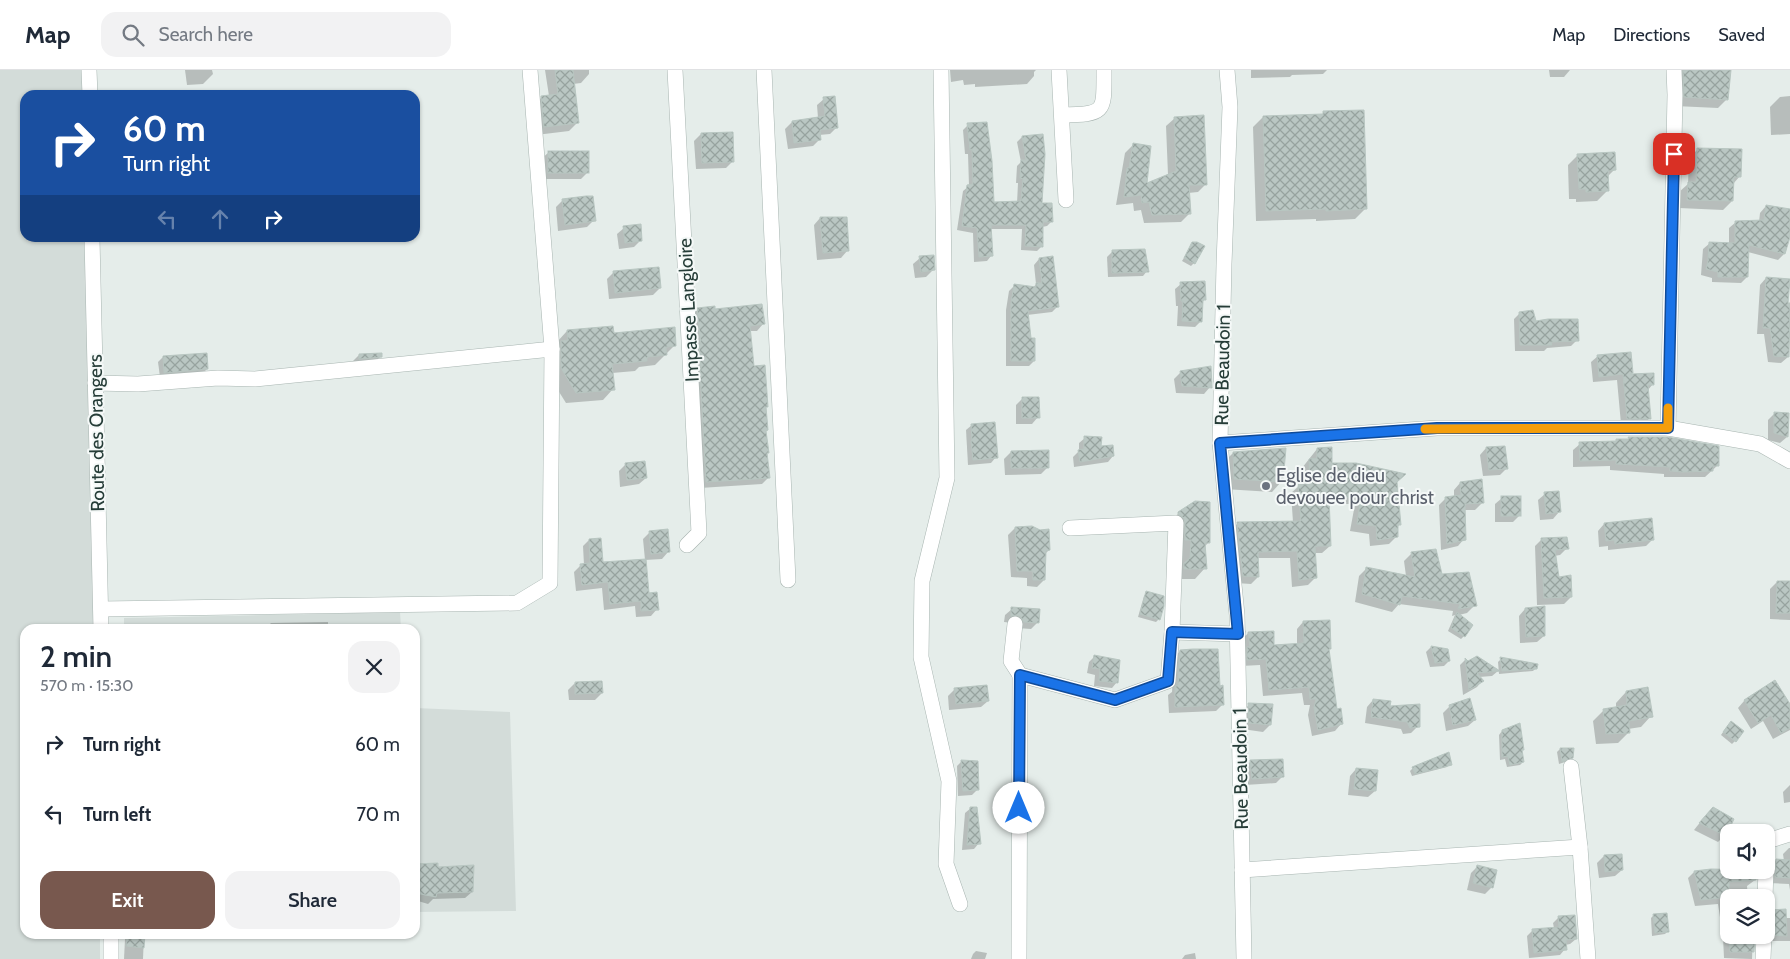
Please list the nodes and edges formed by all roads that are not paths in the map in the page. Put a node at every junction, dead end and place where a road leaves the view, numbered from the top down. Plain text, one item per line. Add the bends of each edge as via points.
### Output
1 (89, 70) edge
2 (530, 70) edge
3 (676, 70) edge
4 (764, 70) edge
5 (942, 70) edge
6 (1060, 70) edge
7 (1104, 70) edge
8 (1227, 70) edge
9 (1674, 70) edge
10 (90, 90) edge
11 (1062, 115) junction
12 (1066, 200) dead end
13 (92, 242) edge
14 (552, 349) junction
15 (95, 383) junction
16 (1668, 428) junction
17 (1220, 443) junction
18 (1790, 461) edge
19 (1070, 528) dead end
20 (686, 545) dead end
21 (788, 580) dead end
22 (101, 609) junction
23 (101, 624) edge
24 (1015, 624) dead end
25 (1172, 632) junction
26 (1238, 634) junction
27 (1020, 675) junction
28 (1571, 767) dead end
29 (1790, 834) edge
30 (1775, 838) edge
31 (1580, 847) junction
32 (1242, 870) junction
33 (960, 904) dead end
34 (111, 939) edge
35 (1764, 944) edge
36 (111, 959) edge
37 (1019, 959) edge
38 (1244, 959) edge
39 (1588, 959) edge
40 (1763, 959) edge

1 - 10 street
2 - 14 street
3 - 20 street, Impasse Langloire via 699,533
4 - 21 street
5 - 33 street via 946,478 922,581 921,656 949,781 946,864
6 - 11 street
7 - 11 street via 1104,103 1098,110 1089,114
8 - 17 street, Rue Beaudoin 1 via 1230,107
9 - 16 street
11 - 12 street
13 - 15 street, Route des Orangers
14 - 15 street via 255,379
14 - 22 street via 550,582 517,603
15 - 22 street, Route des Orangers
16 - 17 street via 1437,428
16 - 18 street via 1760,444
17 - 26 street, Rue Beaudoin 1
19 - 25 street via 1176,523
22 - 23 street, Route des Orangers
24 - 27 street via 1011,661
25 - 26 street
25 - 27 street via 1168,681 1115,700
26 - 32 street, Rue Beaudoin 1
27 - 37 street
28 - 31 street
29 - 30 street
31 - 32 street
31 - 39 street
32 - 38 street, Rue Beaudoin 1
34 - 36 street
35 - 40 street

